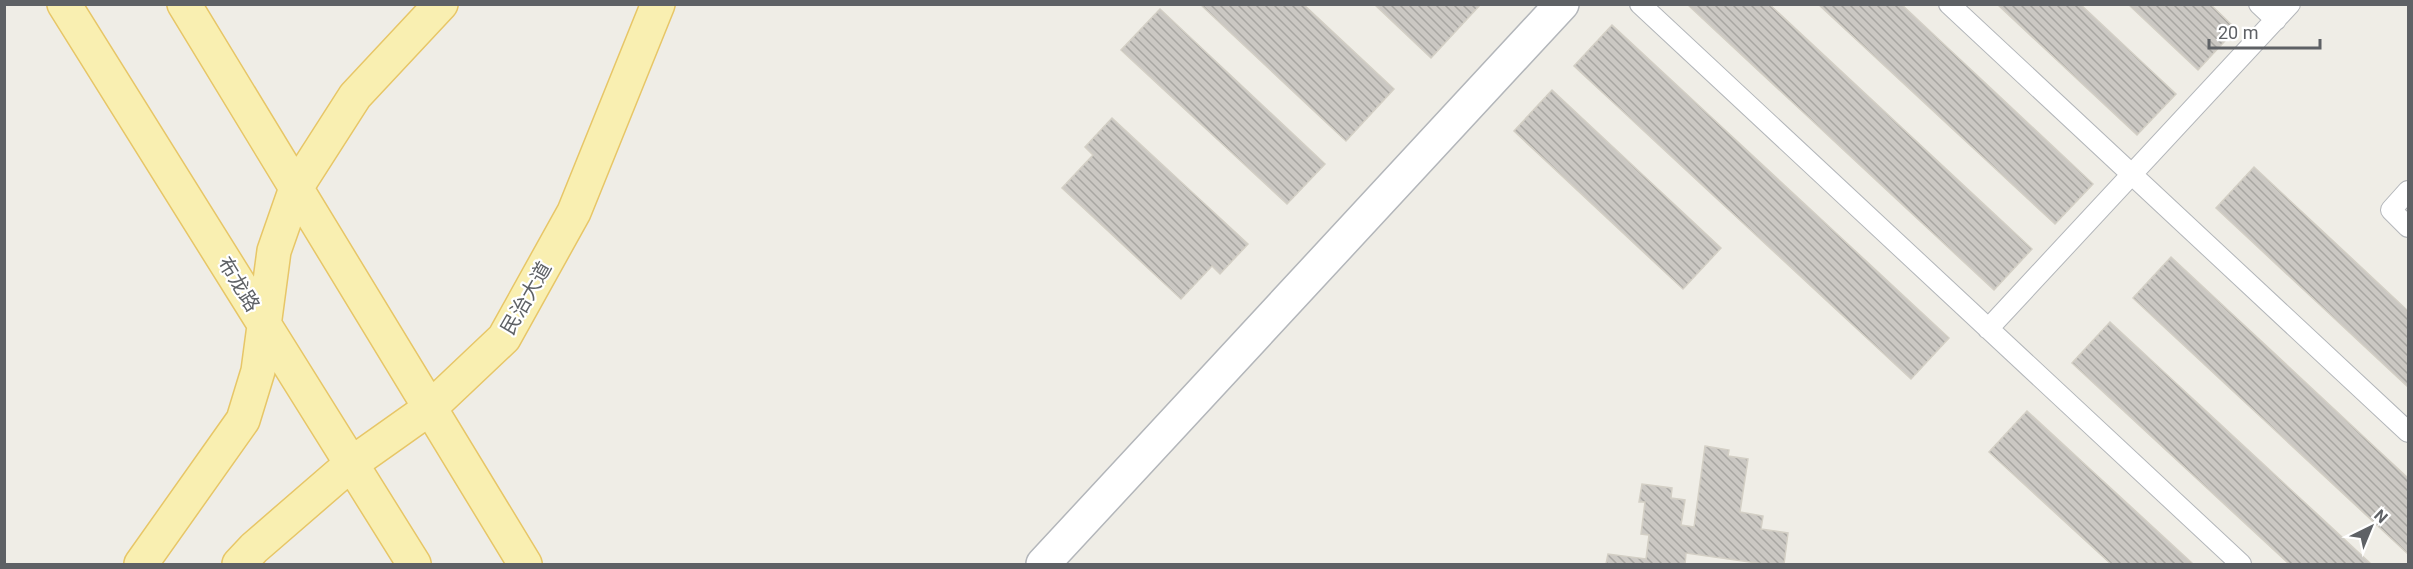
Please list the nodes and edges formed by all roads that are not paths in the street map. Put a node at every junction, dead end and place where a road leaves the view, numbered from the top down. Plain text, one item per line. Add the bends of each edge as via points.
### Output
1 (64, 4) edge
2 (184, 4) edge
3 (441, 4) edge
4 (658, 4) edge
5 (1562, 4) edge
6 (1640, 4) edge
7 (1949, 4) edge
8 (2259, 4) edge
9 (2290, 4) edge
10 (2276, 20) junction
11 (2132, 175) junction
12 (296, 188) junction
13 (2409, 191) edge
14 (2409, 227) edge
15 (263, 322) junction
16 (1988, 329) junction
17 (430, 408) junction
18 (2409, 432) edge
19 (351, 464) junction
20 (141, 564) edge
21 (239, 564) edge
22 (414, 564) edge
23 (525, 564) edge
24 (1043, 564) edge
25 (2241, 564) edge

1 - 15 main road, 布龙路
2 - 12 main road
3 - 12 main road via 355,96
4 - 17 main road, 民治大道 via 574,212 504,338
5 - 24 street
6 - 16 lane
7 - 11 lane
8 - 10 lane
9 - 10 lane
10 - 11 lane
11 - 16 lane
11 - 18 lane
12 - 15 main road via 274,251
12 - 17 main road
13 - 14 lane via 2391,210
15 - 19 main road, 布龙路
15 - 20 main road via 258,371 243,420
16 - 25 lane
17 - 19 main road, 民治大道
17 - 23 main road
19 - 21 main road, 民治大道
19 - 22 main road, 布龙路

